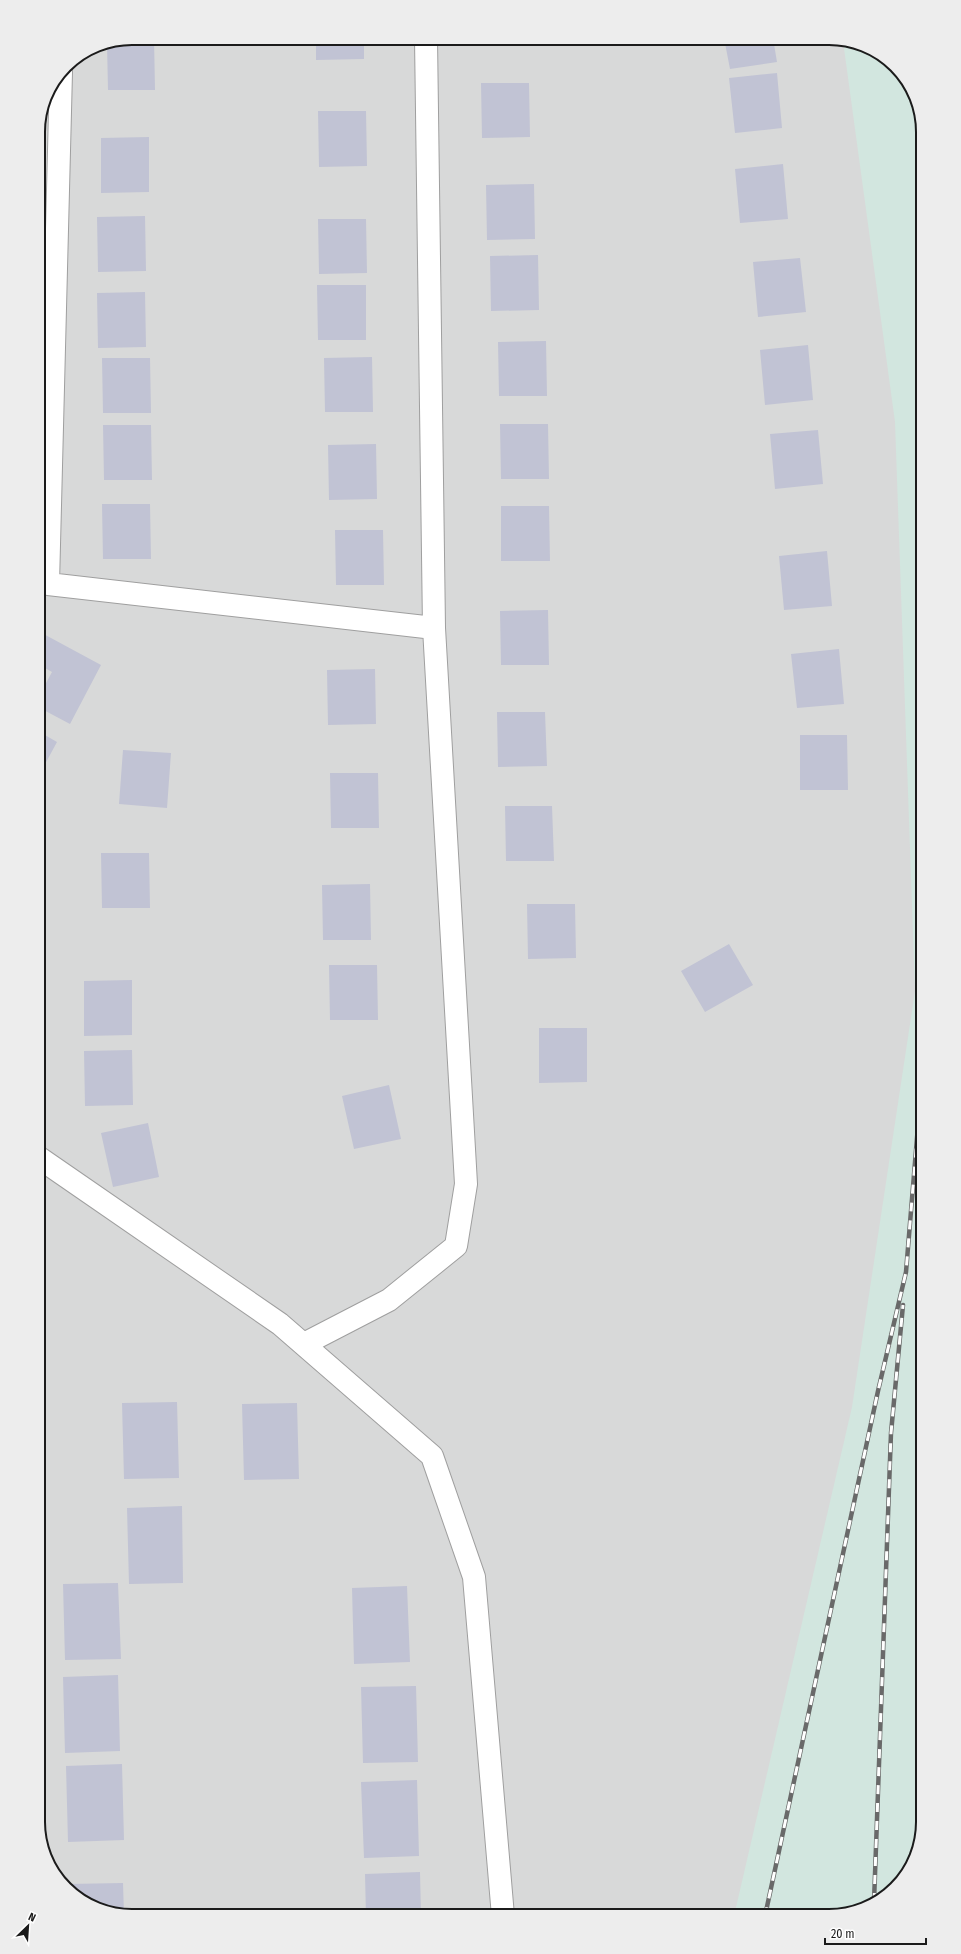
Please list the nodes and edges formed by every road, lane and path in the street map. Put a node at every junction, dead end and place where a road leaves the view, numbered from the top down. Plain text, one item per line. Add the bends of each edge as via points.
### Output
1 (426, 45) edge
2 (61, 83) edge
3 (45, 525) edge
4 (45, 582) edge
5 (434, 628) junction
6 (45, 1162) edge
7 (304, 1344) junction
8 (502, 1909) edge

1 - 5 street
2 - 3 street
4 - 5 street
5 - 7 street via 466,1184 456,1246 390,1300
6 - 7 street via 280,1324
7 - 8 street via 432,1456 474,1577

